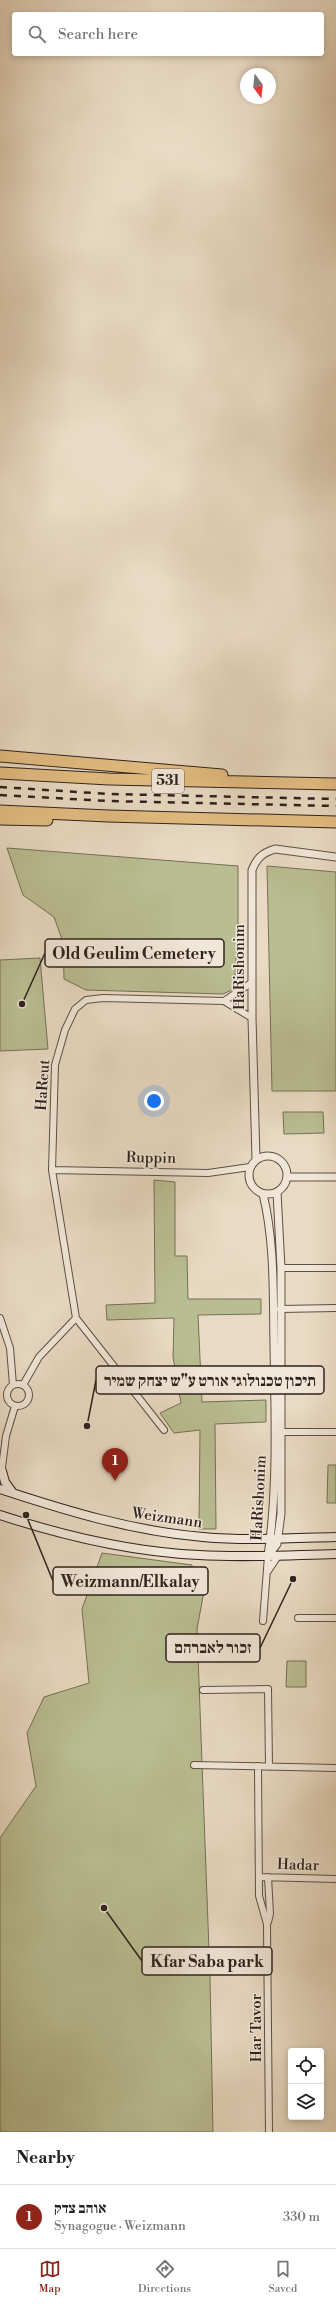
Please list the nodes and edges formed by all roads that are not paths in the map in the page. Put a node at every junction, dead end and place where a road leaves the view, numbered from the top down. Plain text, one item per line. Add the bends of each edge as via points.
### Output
1 (0, 756) edge
2 (0, 773) edge
3 (324, 784) junction
4 (336, 784) edge
5 (0, 811) edge
6 (0, 820) edge
7 (264, 821) junction
8 (336, 822) edge
9 (336, 857) edge
10 (251, 982) junction
11 (224, 1001) junction
12 (252, 1018) junction
13 (256, 1159) junction
14 (250, 1167) junction
15 (52, 1170) junction
16 (287, 1177) junction
17 (336, 1178) edge
18 (277, 1192) junction
19 (263, 1194) junction
20 (280, 1268) junction
21 (336, 1268) edge
22 (336, 1308) edge
23 (280, 1309) junction
24 (0, 1318) edge
25 (76, 1318) junction
26 (13, 1385) junction
27 (23, 1385) junction
28 (0, 1393) edge
29 (7, 1393) junction
30 (15, 1406) junction
31 (164, 1430) dead end
32 (282, 1432) junction
33 (336, 1432) edge
34 (6, 1436) junction
35 (0, 1445) edge
36 (1, 1474) edge
37 (0, 1490) edge
38 (13, 1494) junction
39 (0, 1515) edge
40 (12, 1519) junction
41 (0, 1521) edge
42 (336, 1537) edge
43 (275, 1538) junction
44 (334, 1555) edge
45 (268, 1556) junction
46 (278, 1556) junction
47 (266, 1576) junction
48 (298, 1618) dead end
49 (336, 1618) edge
50 (263, 1621) dead end
51 (203, 1690) dead end
52 (194, 1765) dead end
53 (258, 1766) junction
54 (269, 1767) junction
55 (336, 1768) edge
56 (259, 1877) junction
57 (268, 1877) junction
58 (336, 1879) edge
59 (267, 1924) junction
60 (269, 2132) edge

1 - 3 highway
2 - 3 highway, 531 via 109,779
3 - 4 highway, 531
5 - 7 highway
6 - 7 highway
7 - 8 highway
9 - 10 street, HaRishonim via 275,849 257,858 252,870
10 - 11 street
10 - 12 street, HaRishonim
11 - 12 street, HaReut
11 - 15 street, HaReut via 103,998 86,1000 75,1009 65,1030 55,1065
12 - 13 street, HaRishonim
13 - 14 street
13 - 16 street via 268,1155 280,1160 287,1171
14 - 15 street, Ruppin via 208,1173
14 - 19 street via 248,1174 252,1187
15 - 25 street, HaReut
16 - 17 street
16 - 18 street via 286,1183
18 - 19 street
18 - 20 street, HaRishonim
19 - 43 street, HaRishonim via 270,1241 273,1308
20 - 21 street
20 - 23 street, HaRishonim
22 - 23 street
23 - 32 street, HaRishonim
24 - 26 street via 10,1348
25 - 27 street via 39,1357
25 - 31 street, HaReut
26 - 27 street
26 - 29 street
27 - 30 street via 29,1392 29,1399 22,1406
28 - 29 street
29 - 30 street via 9,1402
30 - 34 street
32 - 33 street
32 - 43 street, HaRishonim via 281,1514
34 - 35 street
34 - 36 street
36 - 38 main road
37 - 38 main road, Weizmann
38 - 43 main road, Weizmann via 138,1529 203,1538
39 - 40 main road
40 - 41 main road
40 - 45 main road via 90,1540 159,1551 198,1555
42 - 43 main road, Weizmann
43 - 45 street, HaRishonim via 274,1550
44 - 46 main road
45 - 46 main road
45 - 47 street
46 - 47 street
47 - 50 street
48 - 49 street
51 - 54 street via 268,1689
52 - 53 street
53 - 54 street
53 - 56 street, Har Tavor
54 - 55 street
56 - 57 street, Hadar
56 - 59 street, Har Tavor via 259,1896
57 - 58 street, Hadar
57 - 59 street, Har Tavor via 270,1914
59 - 60 street, Har Tavor

